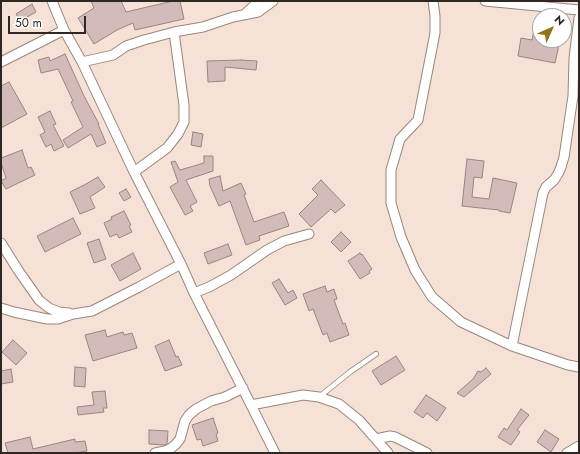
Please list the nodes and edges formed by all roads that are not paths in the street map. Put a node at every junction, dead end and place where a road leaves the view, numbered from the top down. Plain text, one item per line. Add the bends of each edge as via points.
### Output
1 (52, 1) edge
2 (259, 1) edge
3 (273, 1) edge
4 (433, 1) edge
5 (485, 1) edge
6 (579, 10) edge
7 (244, 15) junction
8 (579, 19) edge
9 (64, 30) junction
10 (174, 32) junction
11 (1, 62) edge
12 (82, 62) junction
13 (134, 172) junction
14 (309, 234) dead end
15 (1, 243) edge
16 (180, 264) junction
17 (194, 293) junction
18 (1, 308) edge
19 (73, 314) junction
20 (512, 346) junction
21 (376, 354) dead end
22 (579, 367) edge
23 (243, 388) junction
24 (319, 397) junction
25 (251, 405) junction
26 (376, 439) junction
27 (579, 446) edge
28 (155, 453) edge
29 (275, 453) edge
30 (388, 453) edge
31 (427, 453) edge
32 (568, 453) edge

1 - 9 street
2 - 7 street
3 - 7 street via 258,12
4 - 20 street via 435,33 418,120 400,139 391,170 391,203 401,237 415,270 432,297 461,322
5 - 6 street
7 - 10 street via 203,28
8 - 20 street via 573,96 564,157 558,174 543,193
9 - 11 street
9 - 12 street
10 - 12 street via 126,46 113,55
10 - 13 street via 184,122 167,148
12 - 13 street
13 - 16 street
14 - 17 street via 284,241 231,275
15 - 19 street via 39,300 59,312
16 - 17 street
16 - 19 street via 92,311
17 - 23 street
18 - 19 street via 47,319 58,319
20 - 22 street
21 - 24 lane
23 - 25 street
23 - 28 street via 196,409 185,422 176,444 170,449
24 - 25 street via 303,395
24 - 26 street via 339,404 359,420
25 - 29 street
26 - 30 street
26 - 31 street via 395,437
27 - 32 street

